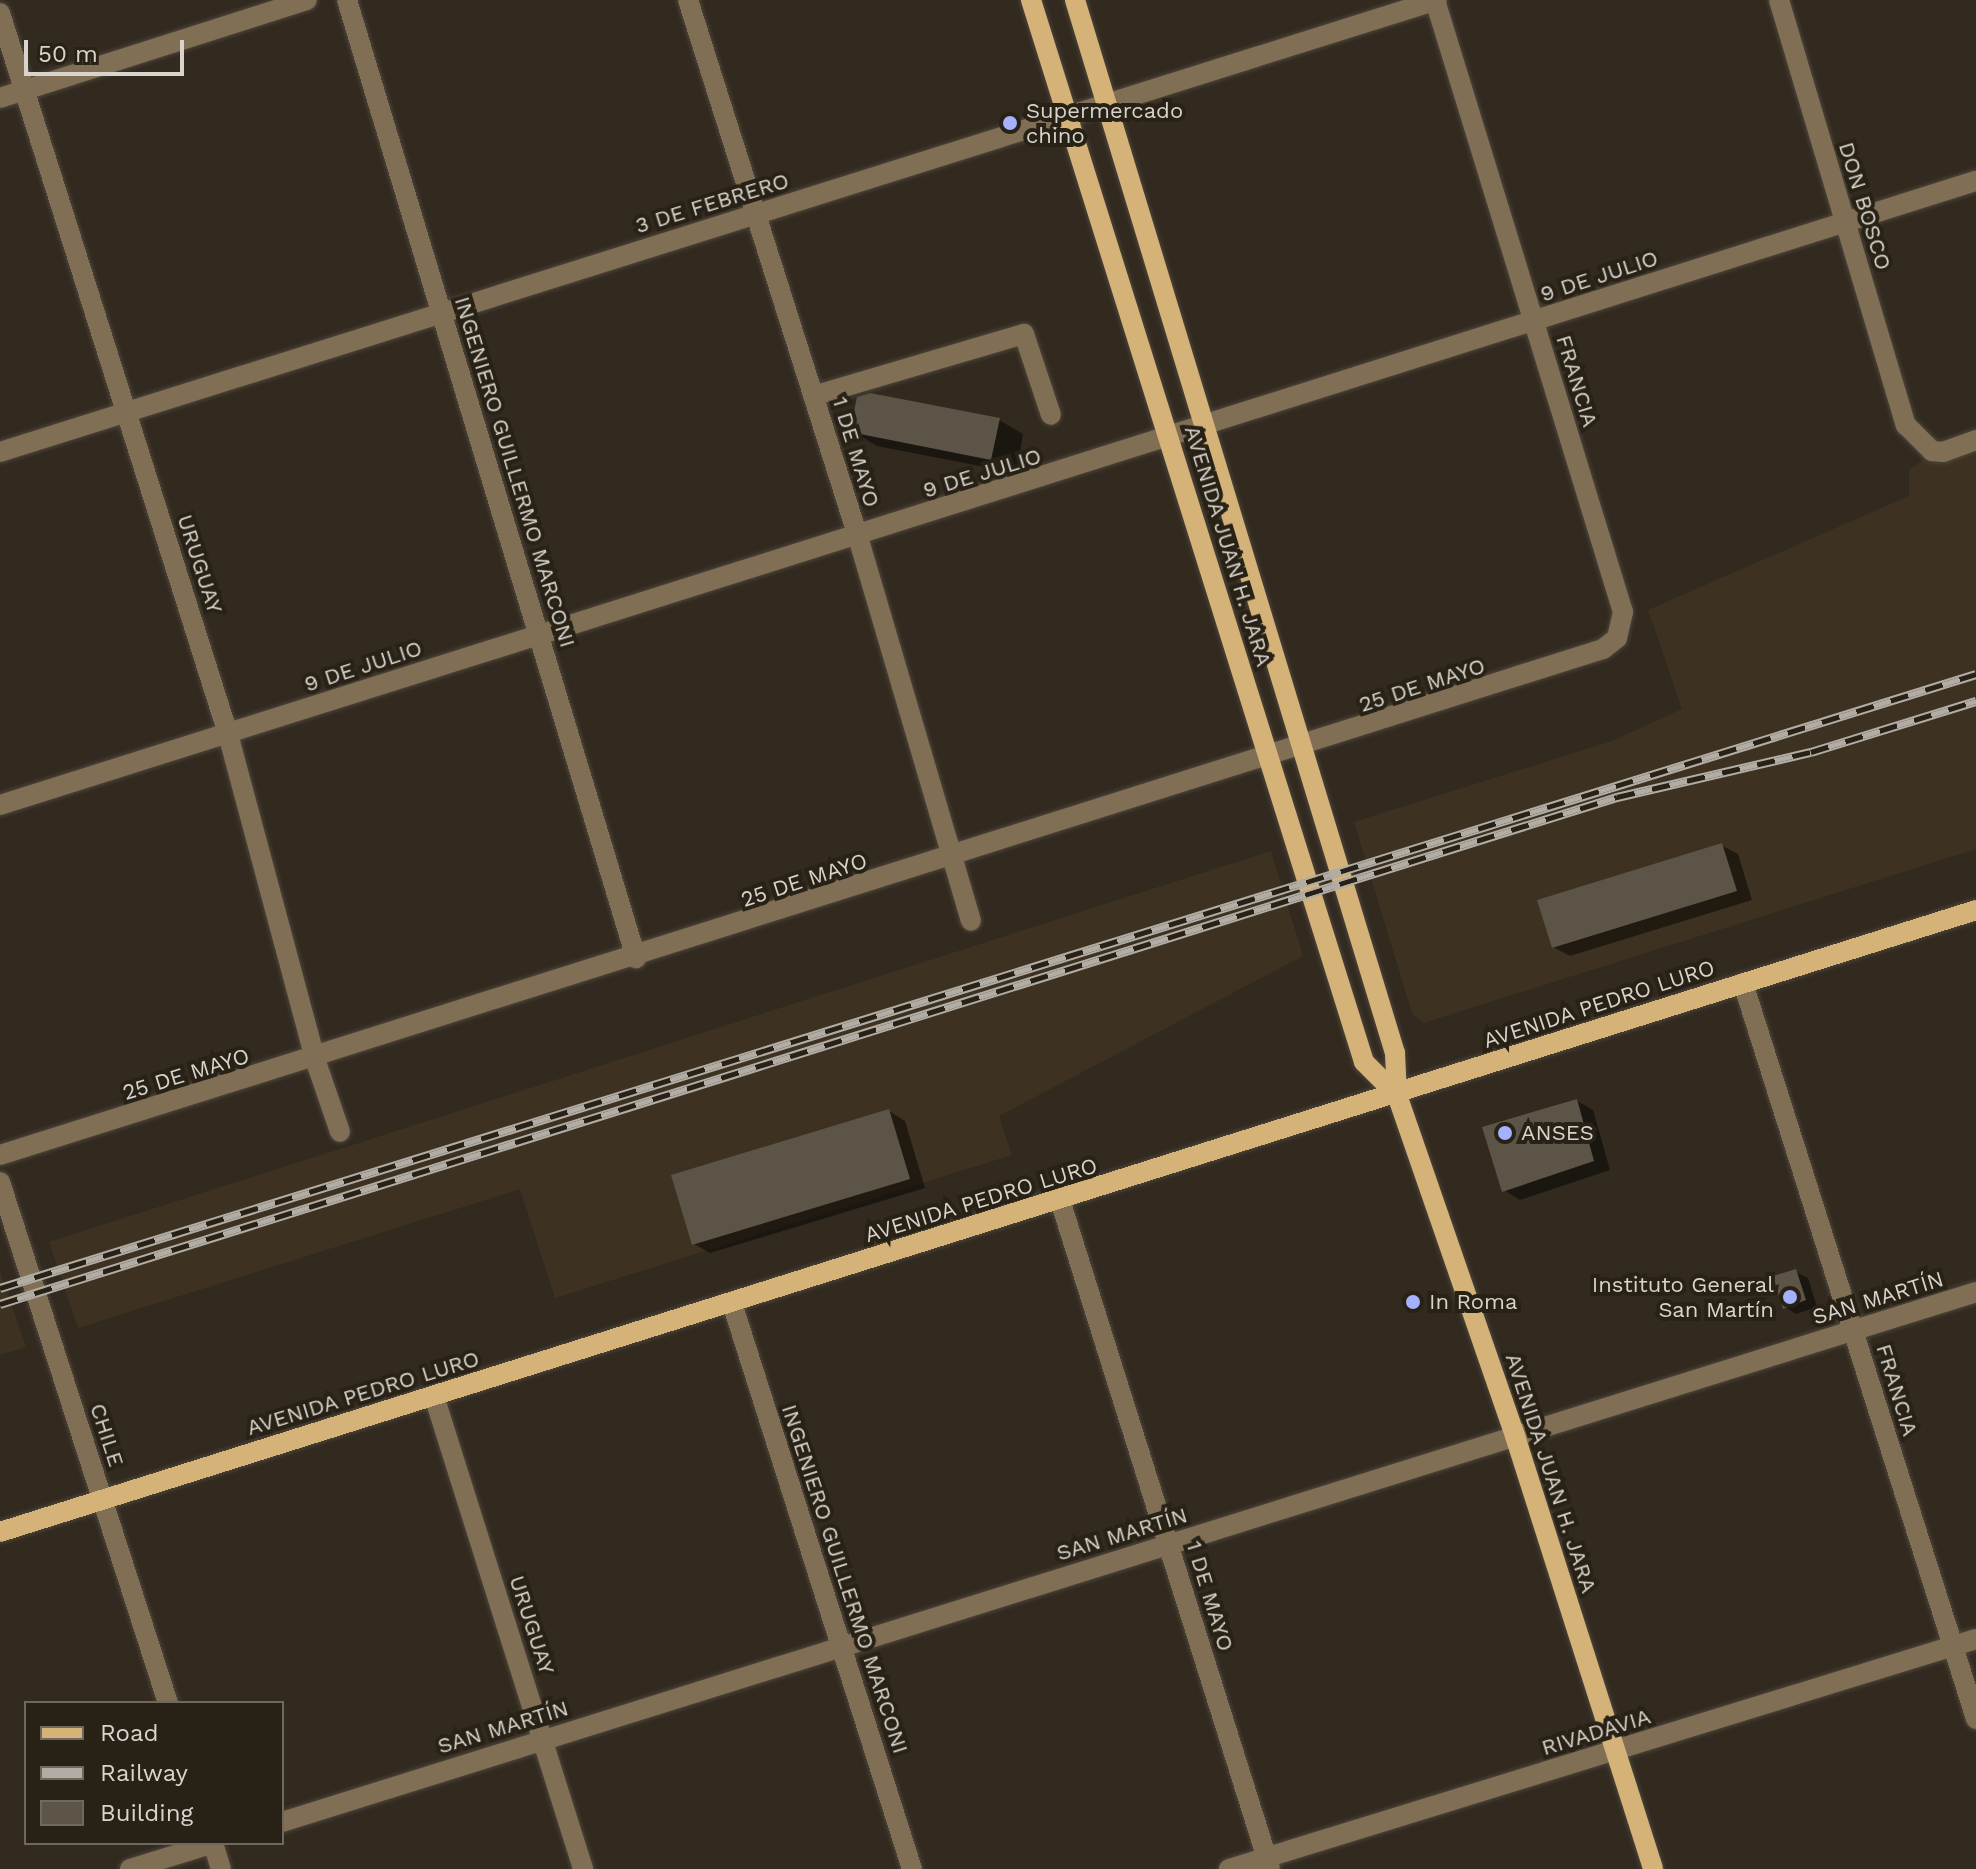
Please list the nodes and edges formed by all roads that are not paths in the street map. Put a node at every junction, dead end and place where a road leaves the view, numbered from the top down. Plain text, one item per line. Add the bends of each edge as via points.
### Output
1 (307, 0) edge
2 (347, 0) edge
3 (688, 0) edge
4 (1031, 0) edge
5 (1075, 0) edge
6 (1436, 0) edge
7 (1779, 0) edge
8 (0, 13) edge
9 (24, 90) junction
10 (0, 98) edge
11 (1107, 106) junction
12 (1068, 118) junction
13 (1976, 181) edge
14 (756, 215) junction
15 (1844, 222) junction
16 (442, 313) junction
17 (1533, 323) junction
18 (813, 396) junction
19 (126, 412) junction
20 (1051, 415) dead end
21 (1205, 428) junction
22 (1169, 440) junction
23 (1976, 440) edge
24 (0, 452) edge
25 (858, 537) junction
26 (540, 636) junction
27 (1617, 638) joint
28 (228, 734) junction
29 (1303, 748) junction
30 (1269, 757) junction
31 (0, 805) edge
32 (953, 858) junction
33 (1976, 910) edge
34 (971, 921) dead end
35 (636, 958) junction
36 (1743, 983) junction
37 (315, 1059) junction
38 (1397, 1095) junction
39 (340, 1132) dead end
40 (0, 1155) edge
41 (0, 1182) edge
42 (1060, 1200) junction
43 (21, 1246) junction
44 (0, 1252) edge
45 (1976, 1292) edge
46 (732, 1303) junction
47 (1854, 1330) junction
48 (434, 1396) junction
49 (1515, 1436) junction
50 (103, 1500) junction
51 (0, 1532) edge
52 (1169, 1545) junction
53 (1976, 1639) edge
54 (1953, 1646) junction
55 (841, 1647) junction
56 (167, 1701) edge
57 (1976, 1719) edge
58 (543, 1740) junction
59 (1616, 1751) junction
60 (284, 1821) edge
61 (207, 1845) edge
62 (214, 1845) edge
63 (1268, 1863) edge
64 (130, 1869) edge
65 (221, 1869) edge
66 (583, 1869) edge
67 (912, 1869) edge
68 (1229, 1869) edge
69 (1653, 1869) edge

1 - 9 street
2 - 16 street, INGENIERO GUILLERMO MARCONI
3 - 14 street, 1 DE MAYO
4 - 12 main road, AVENIDA JUAN H. JARA
5 - 11 main road, AVENIDA JUAN H. JARA
6 - 11 street, 3 DE FEBRERO
6 - 17 street, FRANCIA
7 - 15 street, DON BOSCO
8 - 9 street, URUGUAY
9 - 10 street
9 - 19 street, URUGUAY
11 - 12 street, 3 DE FEBRERO
11 - 21 main road, AVENIDA JUAN H. JARA
12 - 14 street, 3 DE FEBRERO
12 - 22 main road, AVENIDA JUAN H. JARA
13 - 15 street, 9 DE JULIO
14 - 16 street, 3 DE FEBRERO
14 - 18 street, 1 DE MAYO
15 - 17 street, 9 DE JULIO
15 - 23 street, DON BOSCO via 1906,425 1932,451
16 - 19 street, 3 DE FEBRERO
16 - 26 street, INGENIERO GUILLERMO MARCONI
17 - 21 street, 9 DE JULIO
17 - 27 street, FRANCIA via 1623,612
18 - 20 street via 1024,334
18 - 25 street, 1 DE MAYO
19 - 24 street, 3 DE FEBRERO
19 - 28 street, URUGUAY
21 - 22 street, 9 DE JULIO
21 - 29 main road, AVENIDA JUAN H. JARA
22 - 25 street, 9 DE JULIO
22 - 30 main road, AVENIDA JUAN H. JARA
25 - 26 street, 9 DE JULIO
25 - 32 street, 1 DE MAYO
26 - 28 street, 9 DE JULIO
26 - 35 street, INGENIERO GUILLERMO MARCONI
27 - 29 street, 25 DE MAYO via 1587,658
28 - 31 street, 9 DE JULIO
28 - 37 street, URUGUAY
29 - 30 street, 25 DE MAYO
29 - 38 main road, AVENIDA JUAN H. JARA via 1395,1053
30 - 32 street, 25 DE MAYO
30 - 38 main road, AVENIDA JUAN H. JARA via 1364,1062
32 - 34 street, 1 DE MAYO
32 - 35 street, 25 DE MAYO
33 - 36 main road, AVENIDA PEDRO LURO
35 - 37 street, 25 DE MAYO
36 - 38 main road, AVENIDA PEDRO LURO
36 - 47 street, FRANCIA
37 - 39 street, URUGUAY
37 - 40 street, 25 DE MAYO
38 - 42 main road, AVENIDA PEDRO LURO
38 - 49 main road, AVENIDA JUAN H. JARA
41 - 43 street, CHILE
42 - 46 main road, AVENIDA PEDRO LURO
42 - 52 street, 1 DE MAYO
43 - 44 street
43 - 50 street, CHILE
45 - 47 street, SAN MARTÍN
46 - 48 main road, AVENIDA PEDRO LURO
46 - 55 street, INGENIERO GUILLERMO MARCONI
47 - 49 street, SAN MARTÍN
47 - 54 street, FRANCIA
48 - 50 main road, AVENIDA PEDRO LURO
48 - 58 street, URUGUAY
49 - 52 street, SAN MARTÍN
49 - 59 main road, AVENIDA JUAN H. JARA
50 - 51 main road, AVENIDA PEDRO LURO
50 - 56 street, CHILE
52 - 55 street, SAN MARTÍN
52 - 63 street, 1 DE MAYO
53 - 54 street, RIVADAVIA
54 - 57 street, FRANCIA
54 - 59 street, RIVADAVIA
55 - 58 street, SAN MARTÍN
55 - 67 street, INGENIERO GUILLERMO MARCONI
58 - 60 street, SAN MARTÍN
58 - 66 street, URUGUAY
59 - 63 street, RIVADAVIA
59 - 69 main road, AVENIDA JUAN H. JARA
61 - 64 street
62 - 65 street
63 - 68 street, RIVADAVIA

